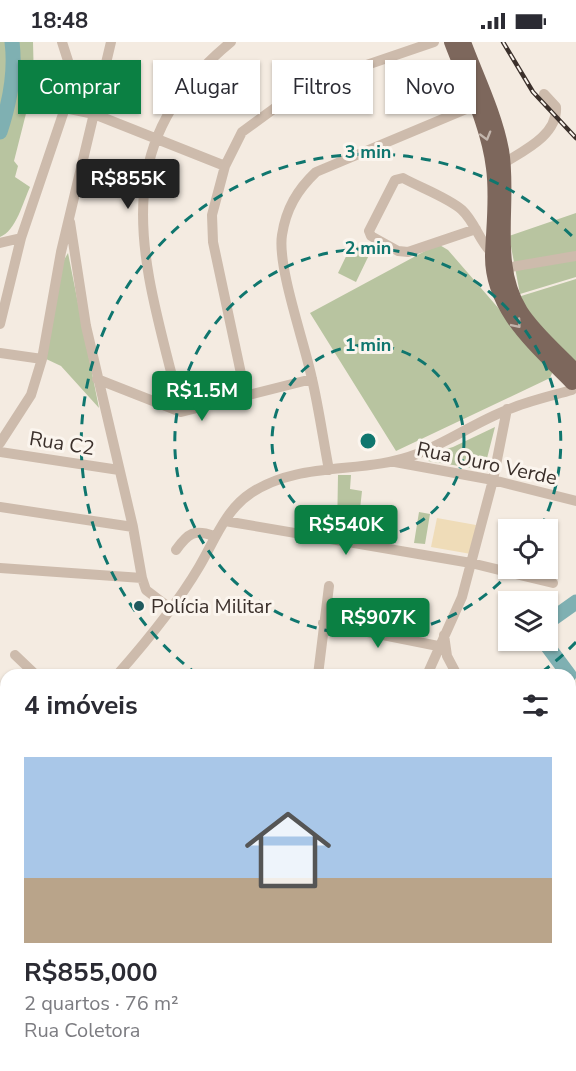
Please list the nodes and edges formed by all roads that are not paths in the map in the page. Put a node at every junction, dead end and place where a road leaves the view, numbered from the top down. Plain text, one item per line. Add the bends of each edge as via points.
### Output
1 (62, 42) edge
2 (111, 42) edge
3 (231, 42) edge
4 (434, 42) edge
5 (452, 42) edge
6 (464, 42) edge
7 (68, 60) edge
8 (107, 60) edge
9 (544, 93) dead end
10 (481, 103) junction
11 (63, 114) edge
12 (94, 114) joint
13 (156, 137) junction
14 (504, 163) junction
15 (225, 166) junction
16 (70, 219) junction
17 (476, 229) junction
18 (21, 238) junction
19 (0, 243) edge
20 (499, 252) junction
21 (576, 256) edge
22 (500, 269) junction
23 (0, 324) edge
24 (0, 353) edge
25 (42, 359) junction
26 (97, 379) junction
27 (312, 379) junction
28 (574, 384) edge
29 (246, 397) junction
30 (507, 409) junction
31 (181, 412) junction
32 (0, 443) edge
33 (0, 452) edge
34 (391, 462) junction
35 (119, 470) junction
36 (329, 470) junction
37 (493, 480) junction
38 (575, 497) edge
39 (0, 507) edge
40 (225, 521) junction
41 (134, 527) junction
42 (214, 536) junction
43 (176, 549) dead end
44 (471, 563) junction
45 (0, 568) edge
46 (142, 578) junction
47 (553, 583) dead end
48 (328, 586) dead end
49 (171, 609) junction
50 (323, 624) junction
51 (444, 635) junction
52 (438, 646) junction
53 (15, 655) dead end
54 (30, 669) edge
55 (122, 669) edge
56 (319, 669) edge
57 (429, 669) edge
58 (454, 669) edge

1 - 7 street
2 - 8 street
3 - 13 street via 194,77
4 - 15 street via 305,86 242,132
5 - 10 main road
6 - 10 main road
9 - 14 street via 556,107 549,130
10 - 14 main road via 501,146
10 -> 20 main road via 493,168
10 - 27 street via 316,172 298,190 281,238
11 - 18 street
12 - 13 street
12 - 16 street
13 - 15 street
13 - 31 street via 145,180 144,257
14 - 20 main road
15 - 29 street via 212,215 213,242
16 - 25 street
16 - 26 street
17 - 17 street via 408,252 398,251 369,231 395,180 400,178 461,209
17 - 20 street
18 - 19 street
18 - 23 street
20 - 22 main road
21 - 22 street
22 - 28 main road via 495,284 511,319
24 - 25 street
25 - 32 street via 31,395
26 - 31 street
26 - 35 street
27 - 29 street
27 - 36 street
28 - 30 street
29 - 31 street
30 - 34 street via 418,454
30 - 37 street
33 - 35 street, Rua C2
34 - 36 street
34 - 37 street, Rua Ouro Verde
35 - 41 street
36 - 40 street via 278,480 249,493
37 - 38 street, Rua Ouro Verde
37 - 44 street
39 - 41 street
40 - 42 street
40 - 44 street
41 - 46 street
42 - 43 street via 198,531 187,534
42 - 49 street
44 - 47 street
44 - 51 street via 462,597
45 - 46 street
46 - 49 street via 146,590
48 - 50 street
49 - 55 street
50 - 52 street
50 - 56 street
51 - 52 street
51 - 58 street
52 - 57 street
53 - 54 street

